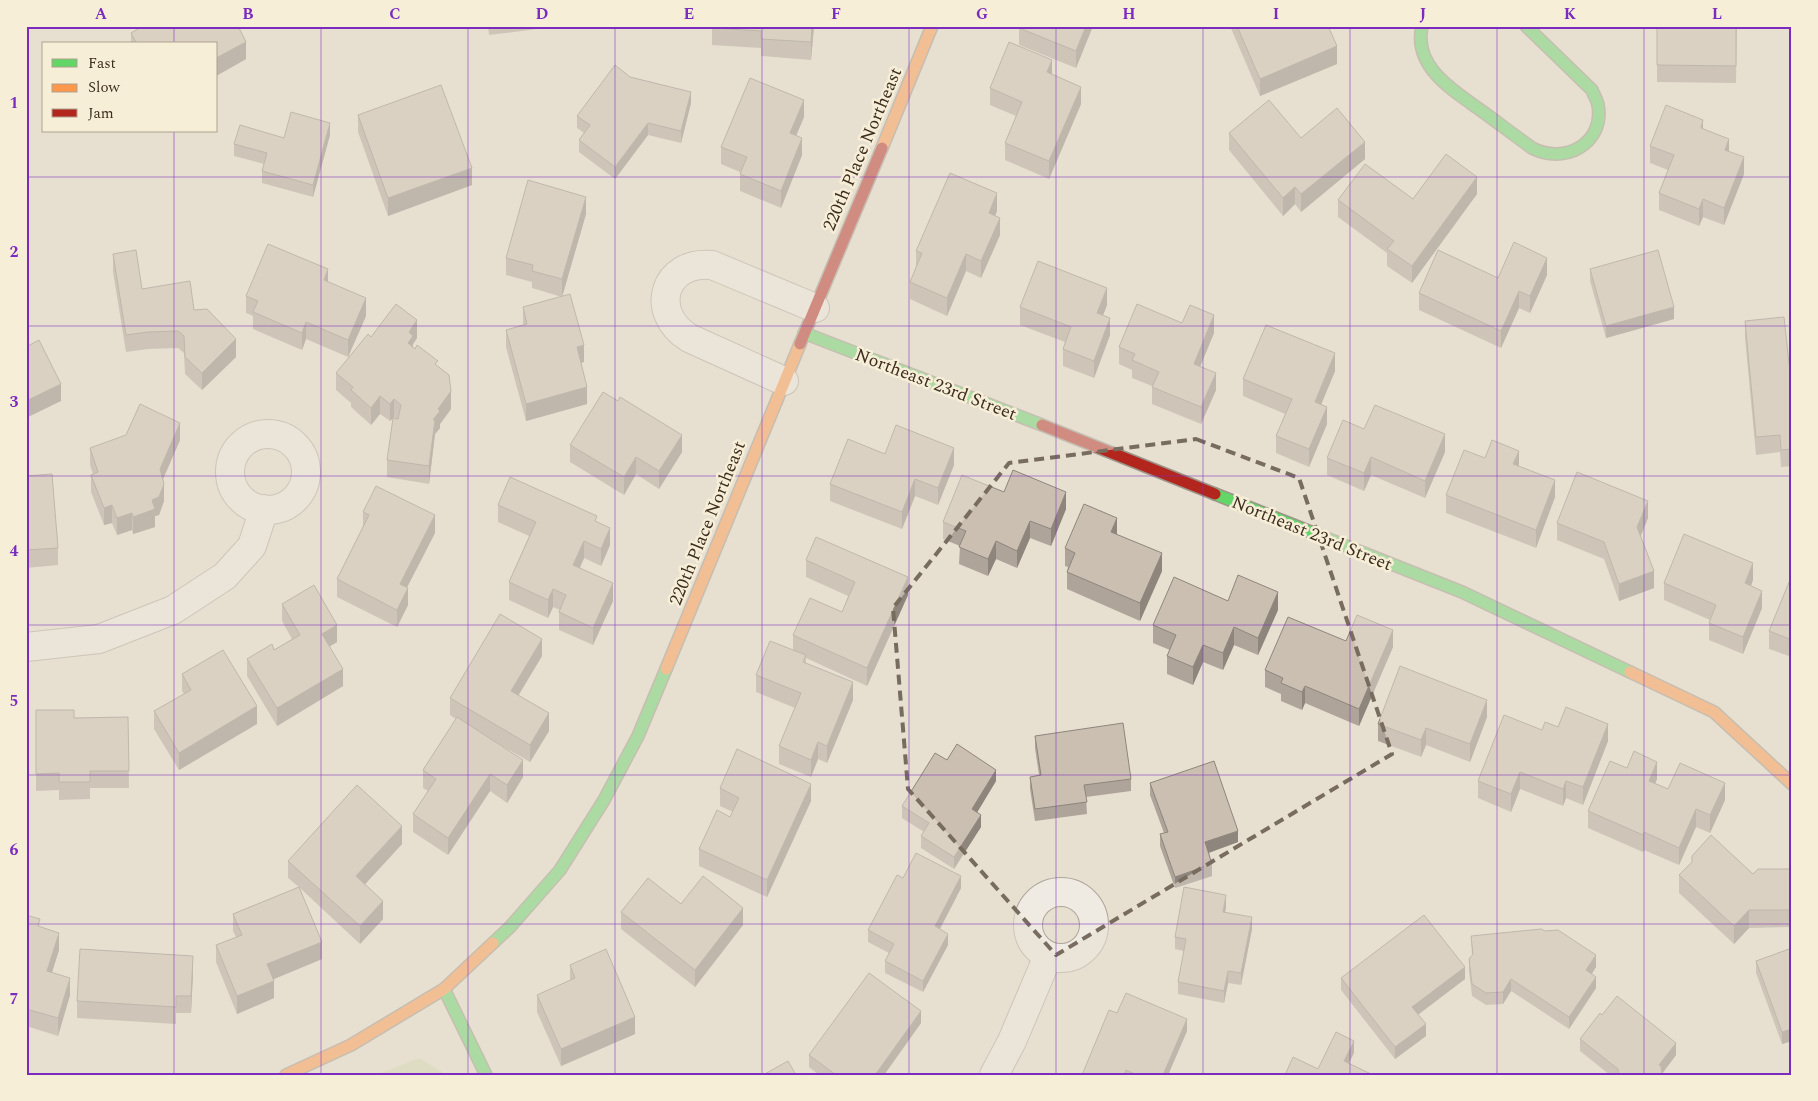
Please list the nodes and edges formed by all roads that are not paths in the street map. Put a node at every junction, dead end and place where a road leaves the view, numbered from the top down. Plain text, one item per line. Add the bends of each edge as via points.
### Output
1 (932, 26) edge
2 (1422, 26) edge
3 (1526, 26) edge
4 (815, 308) junction
5 (804, 334) junction
6 (784, 381) junction
7 (264, 509) dead end
8 (26, 647) edge
9 (1792, 784) edge
10 (1048, 956) dead end
11 (444, 989) junction
12 (286, 1075) edge
13 (486, 1075) edge
14 (994, 1075) edge

1 - 4 street, 220th Place Northeast
2 - 3 street via 1418,43 1433,72 1447,86 1532,148 1560,156 1574,152 1586,144 1594,132 1599,118 1598,103 1592,90
4 - 5 street, 220th Place Northeast
4 - 6 street via 712,265 688,267 670,283 666,307 669,320 677,331
5 - 6 street, 220th Place Northeast
5 - 9 street, Northeast 23rd Street via 1462,592 1714,712
6 - 11 street, 220th Place Northeast via 638,736 604,800 560,870 510,927
7 - 8 street via 252,546 225,576 173,610 99,639
10 - 14 street
11 - 12 street, 220th Place Northeast via 351,1045
11 - 13 street

